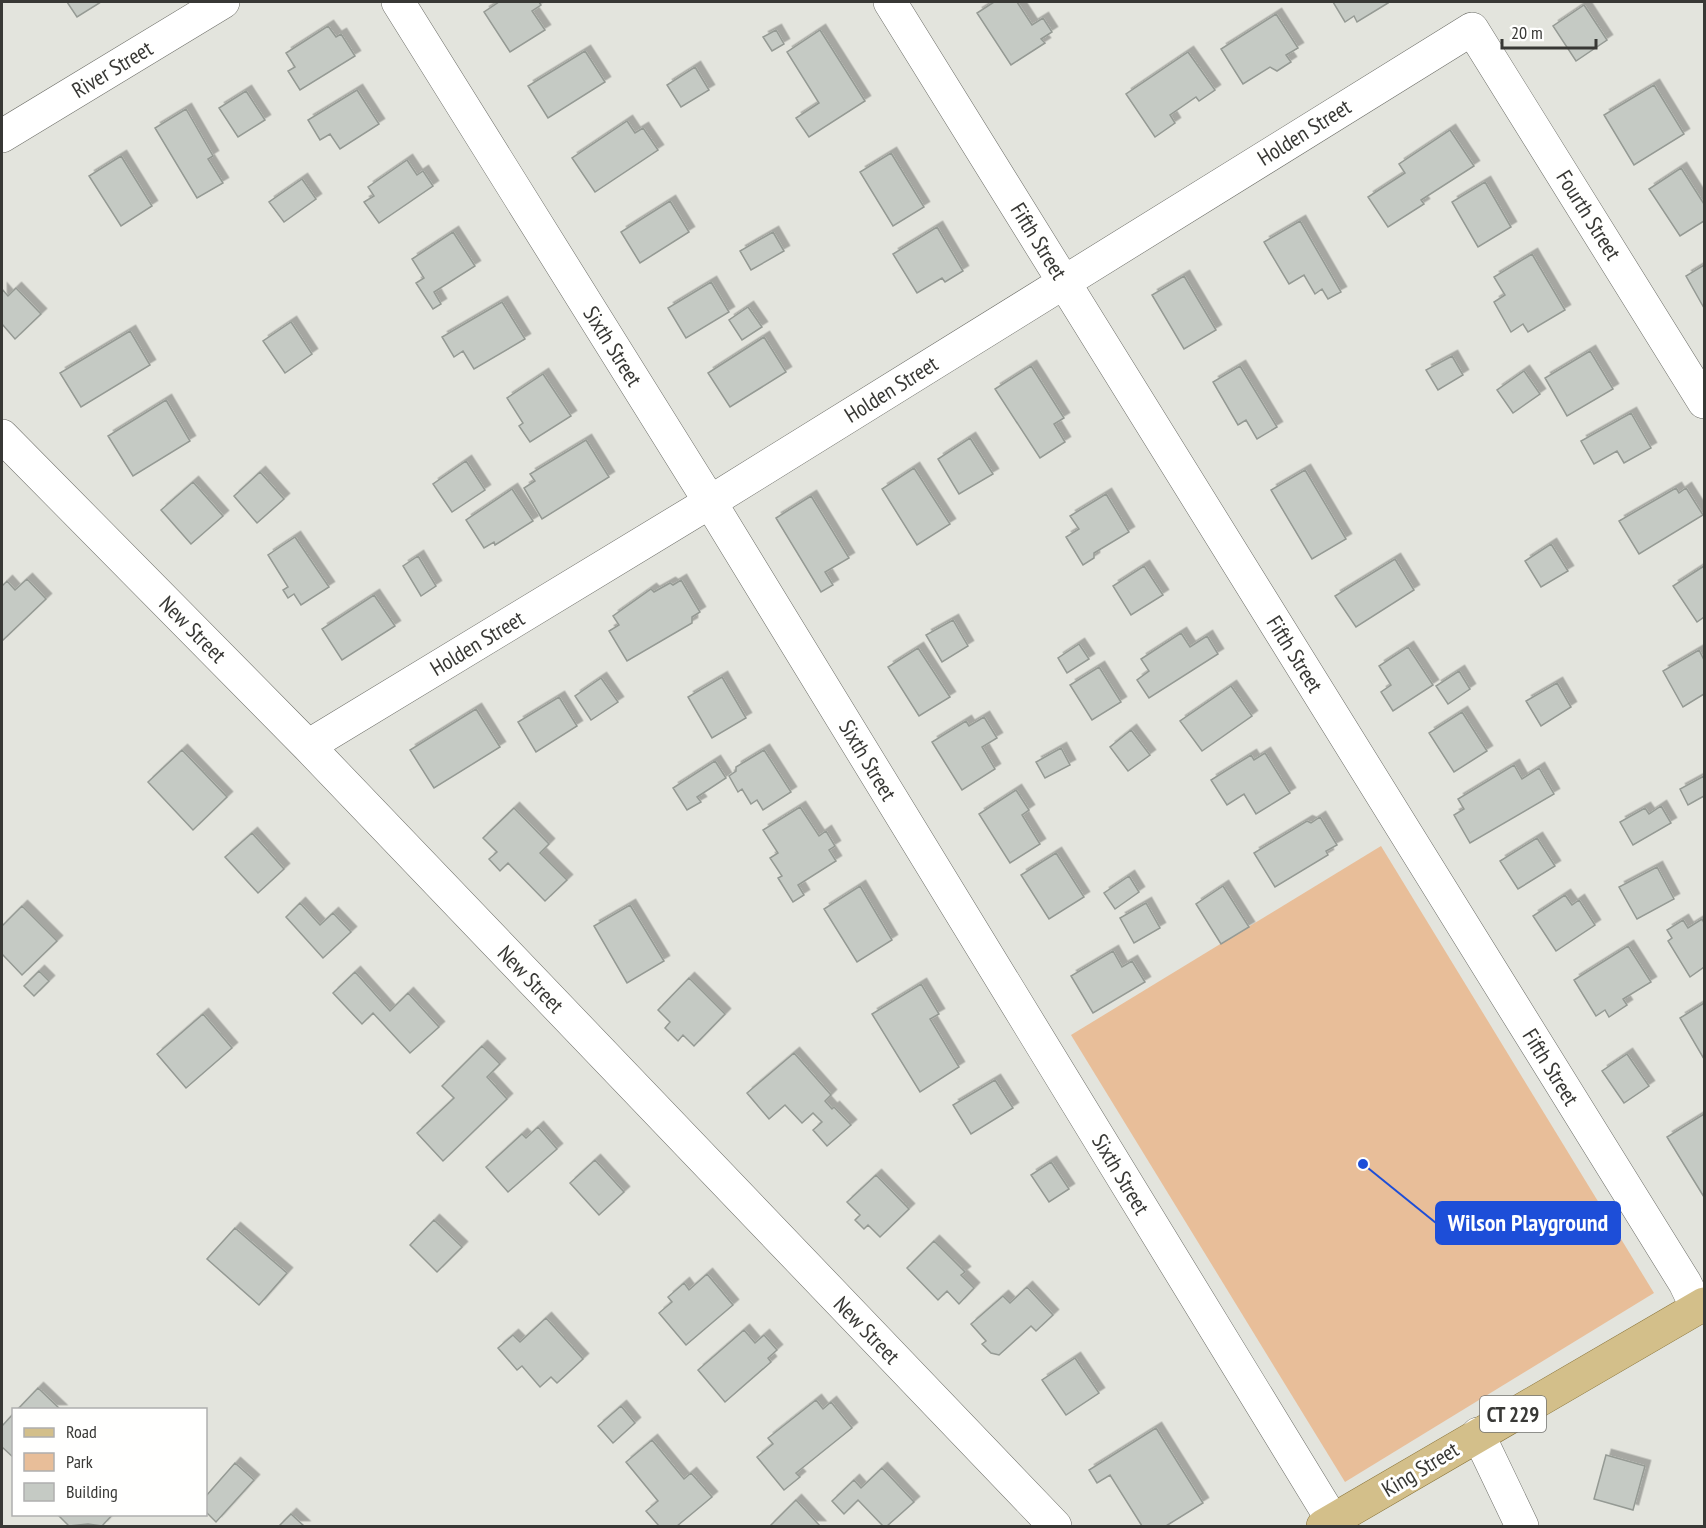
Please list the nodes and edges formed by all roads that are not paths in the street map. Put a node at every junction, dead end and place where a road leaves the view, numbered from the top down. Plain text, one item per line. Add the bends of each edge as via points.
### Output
1 (223, 2) edge
2 (398, 2) edge
3 (890, 2) edge
4 (1472, 28) joint
5 (2, 136) edge
6 (1064, 280) junction
7 (1704, 402) edge
8 (2, 436) edge
9 (710, 502) junction
10 (308, 746) junction
11 (1700, 1306) edge
12 (1478, 1434) junction
13 (1328, 1524) edge
14 (1055, 1527) edge
15 (1522, 1527) edge

1 - 5 street, River Street
2 - 9 street, Sixth Street
3 - 6 street, Fifth Street
4 - 6 street, Holden Street
4 - 7 street, Fourth Street
6 - 9 street, Holden Street
6 - 11 street, Fifth Street
8 - 10 street, New Street
9 - 10 street, Holden Street
9 - 13 street, Sixth Street
10 - 14 street, New Street
11 - 12 main road, King Street / CT 229
12 - 13 main road, King Street / CT 229
12 - 15 street

